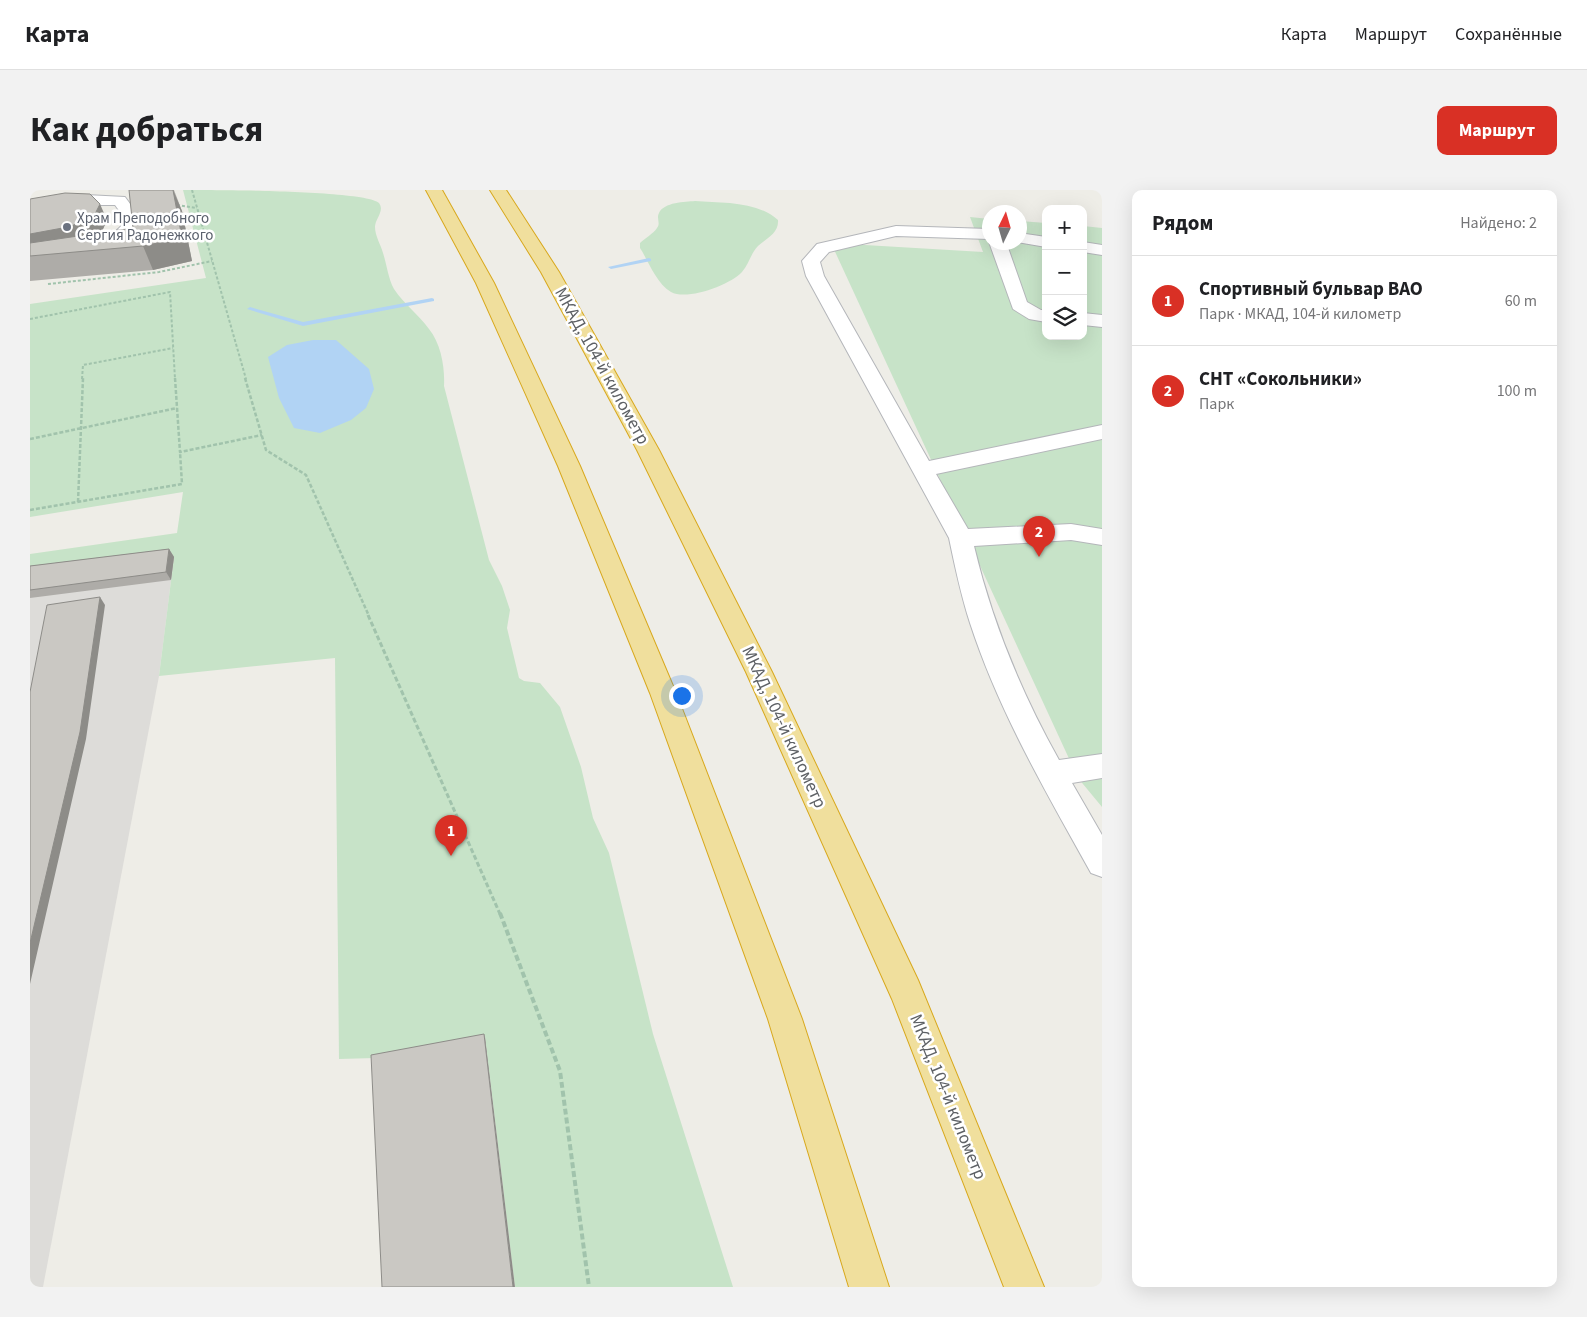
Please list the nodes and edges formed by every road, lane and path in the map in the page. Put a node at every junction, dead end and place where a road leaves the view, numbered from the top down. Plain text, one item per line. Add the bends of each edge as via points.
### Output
1 (192, 190) edge
2 (434, 190) edge
3 (498, 190) edge
4 (170, 204) edge
5 (197, 208) junction
6 (30, 209) edge
7 (982, 234) edge
8 (1027, 239) edge
9 (1042, 241) edge
10 (1087, 248) edge
11 (1000, 250) edge
12 (1102, 250) edge
13 (212, 261) junction
14 (30, 262) edge
15 (40, 285) dead end
16 (1042, 316) edge
17 (30, 319) edge
18 (1087, 319) edge
19 (1102, 321) edge
20 (174, 348) junction
21 (177, 408) junction
22 (82, 427) junction
23 (1102, 432) edge
24 (262, 435) junction
25 (30, 439) edge
26 (180, 452) junction
27 (922, 470) junction
28 (78, 502) junction
29 (30, 510) edge
30 (1102, 537) edge
31 (961, 538) junction
32 (1102, 766) edge
33 (1050, 774) junction
34 (1102, 863) edge
35 (589, 1287) edge
36 (869, 1287) edge
37 (1024, 1287) edge

1 - 5 path
2 - 36 highway via 485,283 568,466 663,693 785,1020
3 - 37 highway, МКАД, 104-й километр via 550,272 648,450 759,672 906,992
4 - 5 path
5 - 13 path
6 - 14 lane via 86,200 120,200 134,220 114,242
7 - 27 lane via 896,231 823,248 811,261 815,276
8 - 9 lane
10 - 12 lane
11 - 16 lane via 1019,305
13 - 15 path via 159,272
13 - 24 path
17 - 20 path via 170,292
18 - 19 lane
20 - 21 path
20 - 22 path via 83,365
21 - 22 path
21 - 26 path
22 - 25 path
22 - 28 path
23 - 27 lane
24 - 26 path
24 - 35 path via 266,450 306,476 496,900 560,1072
26 - 28 path via 182,484
27 - 31 lane
28 - 29 path
30 - 31 lane via 1071,532
31 - 33 lane via 967,578 994,657
32 - 33 lane
33 - 34 lane

